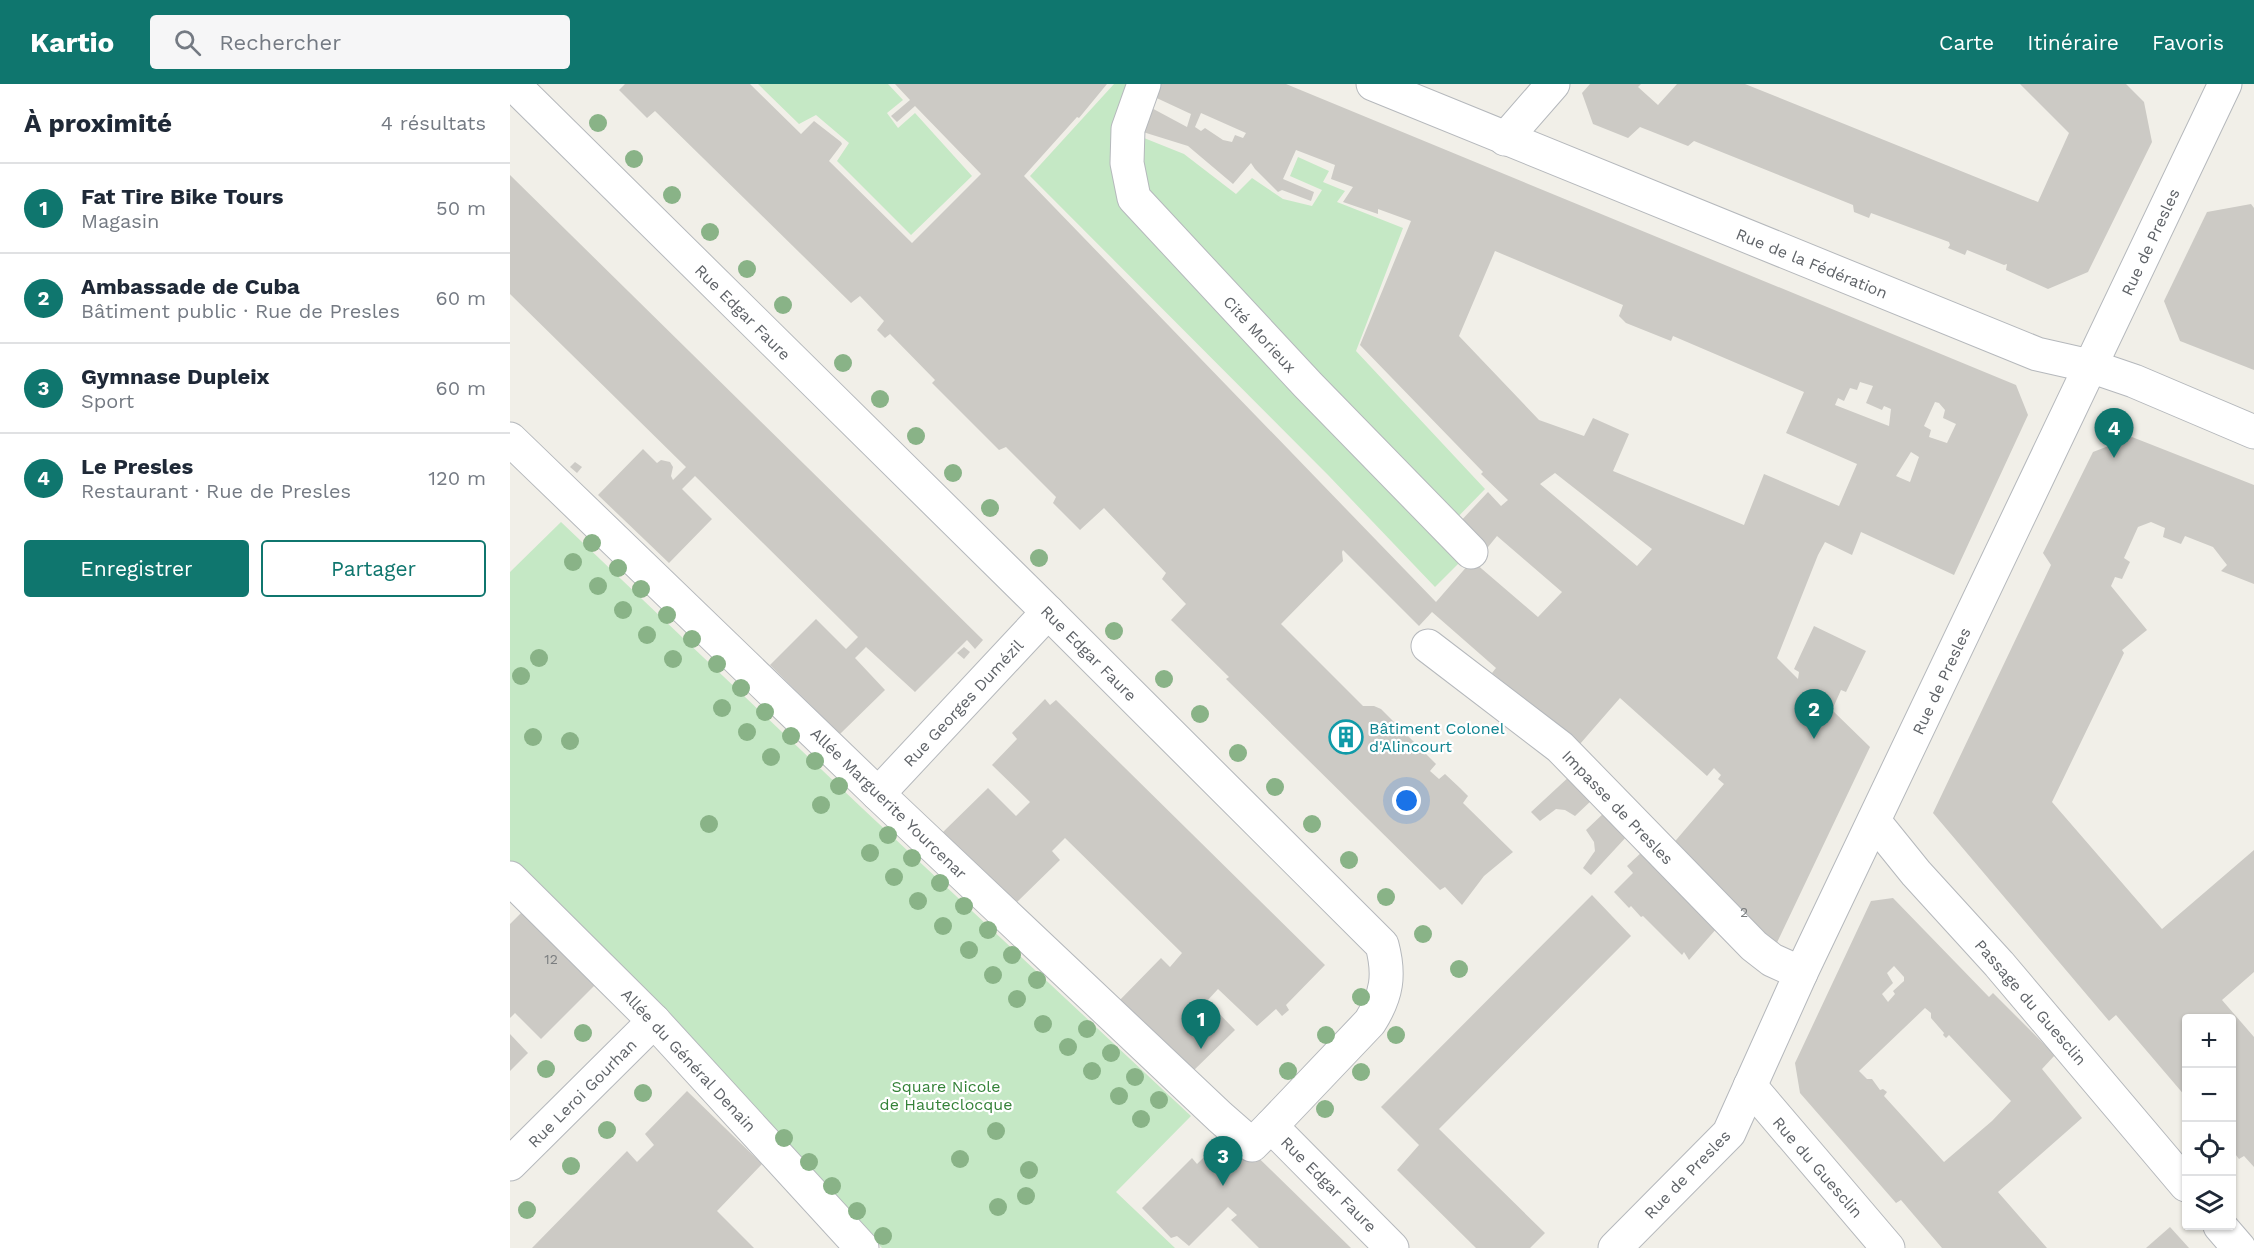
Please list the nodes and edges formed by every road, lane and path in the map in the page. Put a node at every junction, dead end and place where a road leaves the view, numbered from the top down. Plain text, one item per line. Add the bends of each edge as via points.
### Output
1 (513, 84) edge
2 (1144, 84) edge
3 (1373, 84) edge
4 (1553, 84) edge
5 (2225, 84) edge
6 (1505, 139) junction
7 (2090, 366) junction
8 (2254, 432) edge
9 (510, 439) edge
10 (1471, 552) dead end
11 (1048, 612) junction
12 (1428, 646) dead end
13 (878, 794) junction
14 (1875, 821) junction
15 (510, 878) edge
16 (1802, 973) junction
17 (654, 1021) junction
18 (1750, 1086) junction
19 (1271, 1126) junction
20 (510, 1164) edge
21 (2182, 1179) edge
22 (2223, 1230) edge
23 (862, 1248) edge
24 (1392, 1248) edge
25 (1615, 1248) edge
26 (1888, 1248) edge
27 (2239, 1248) edge

1 - 11 street, Rue Edgar Faure
2 - 10 street, Cité Morieux via 1128,129 1127,163 1134,198
3 - 6 street, Rue de la Fédération
4 - 6 street
5 - 7 street, Rue de Presles
6 - 7 street, Rue de la Fédération via 2037,354
7 - 8 street, Rue de la Fédération
7 - 14 street, Rue de Presles
9 - 13 street, Allée Marguerite Yourcenar
11 - 13 street, Rue Georges Dumézil
11 - 19 street, Rue Edgar Faure via 1382,945 1388,965 1380,1006 1370,1022
12 - 16 street, Impasse de Presles via 1560,747 1754,946 1772,960
13 - 19 street, Allée Marguerite Yourcenar via 1252,1145
14 - 16 street, Rue de Presles
14 - 21 street, Passage du Guesclin
15 - 17 street, Allée du Général Denain
16 - 18 street, Rue de Presles
17 - 20 street, Rue Leroi Gourhan
17 - 23 street, Allée du Général Denain
18 - 25 street, Rue de Presles via 1729,1133
18 - 26 street, Rue du Guesclin
19 - 24 street, Rue Edgar Faure
22 - 27 street

